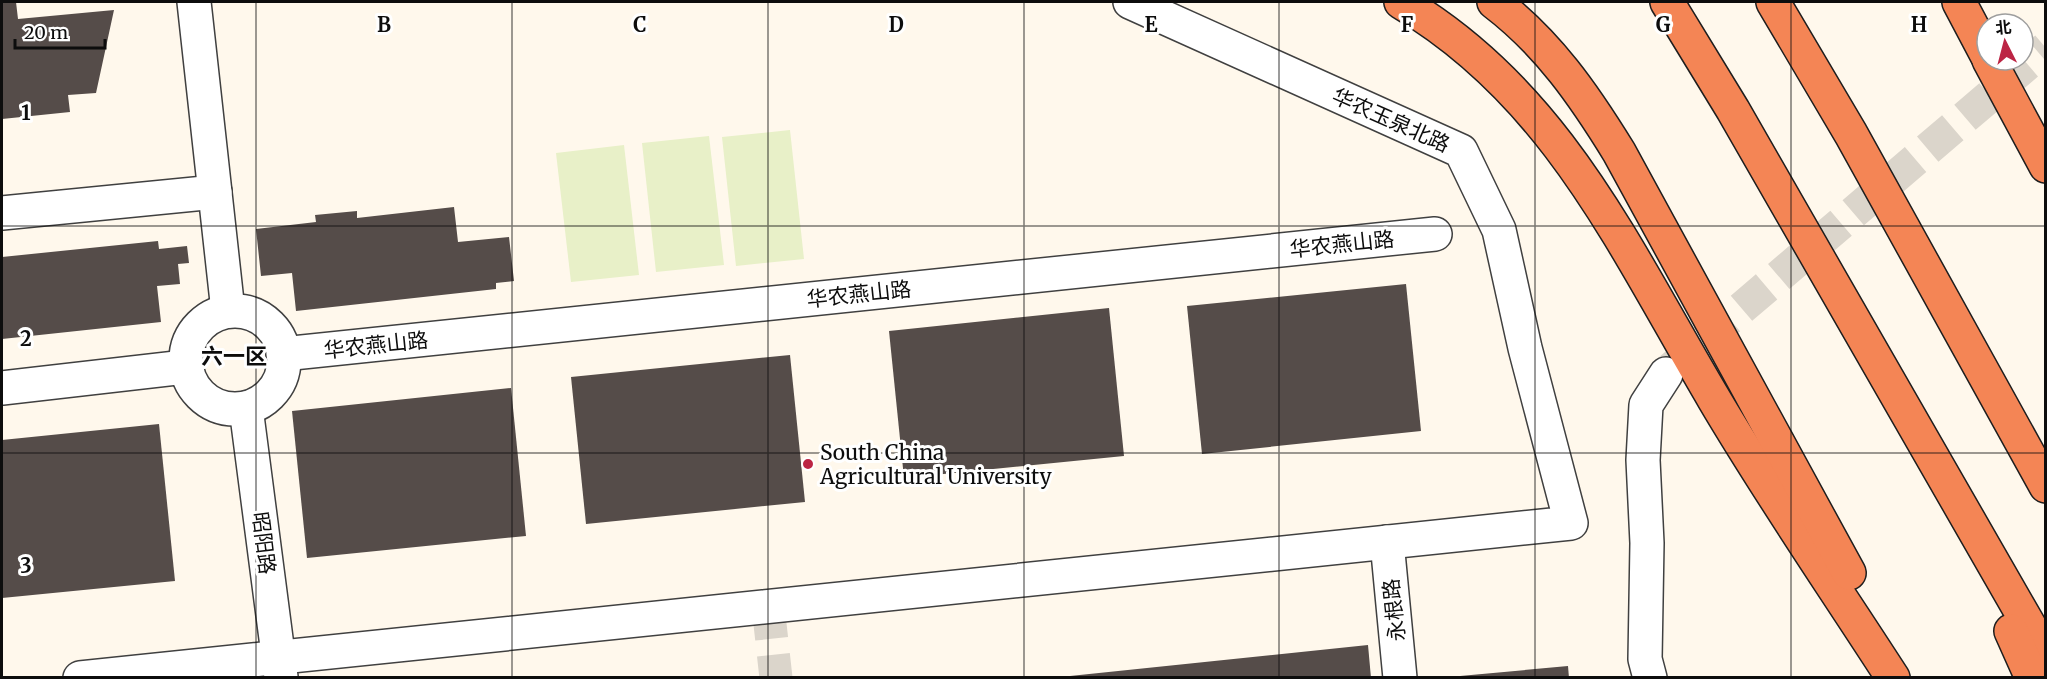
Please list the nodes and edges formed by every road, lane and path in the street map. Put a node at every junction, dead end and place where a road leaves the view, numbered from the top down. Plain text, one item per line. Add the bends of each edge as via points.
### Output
1 (194, 2) edge
2 (1130, 2) edge
3 (1401, 2) edge
4 (1494, 2) edge
5 (1667, 2) edge
6 (1773, 2) edge
7 (1959, 2) edge
8 (1975, 32) edge
9 (1995, 72) edge
10 (2046, 166) edge
11 (215, 192) junction
12 (2, 213) edge
13 (1435, 234) dead end
14 (1907, 236) junction
15 (228, 311) junction
16 (284, 354) junction
17 (185, 367) junction
18 (1666, 374) tunnel mouth
19 (2, 388) edge
20 (246, 408) junction
21 (2046, 451) edge
22 (1930, 452) junction
23 (2046, 486) edge
24 (1387, 542) junction
25 (2046, 655) edge
26 (280, 667) edge
27 (80, 678) edge
28 (1400, 678) edge
29 (1650, 678) edge
30 (1893, 678) edge
31 (1906, 678) edge
32 (2032, 678) edge

1 - 11 street
2 - 24 street, 华农玉泉北路 via 1461,151 1499,230 1571,523
3 - 30 highway via 1462,42 1558,141 1608,217 1715,401
4 - 31 highway via 1551,53 1603,126
5 - 22 highway
6 - 14 highway
7 - 8 highway
9 - 10 highway
11 - 12 street
11 - 15 street
13 - 16 street, 华农燕山路
14 - 21 highway
14 - 23 highway
15 - 16 street via 242,311 268,324 277,334
15 - 17 street via 213,315 190,337
16 - 20 street via 281,379 273,392
17 - 19 street
17 - 20 street via 200,396 213,405 230,410
18 - 29 street via 1646,405 1643,460 1647,543 1645,659
20 - 26 street, 昭阳路
22 - 25 highway
22 - 32 highway
24 - 26 street
24 - 28 street, 永根路
26 - 27 street

